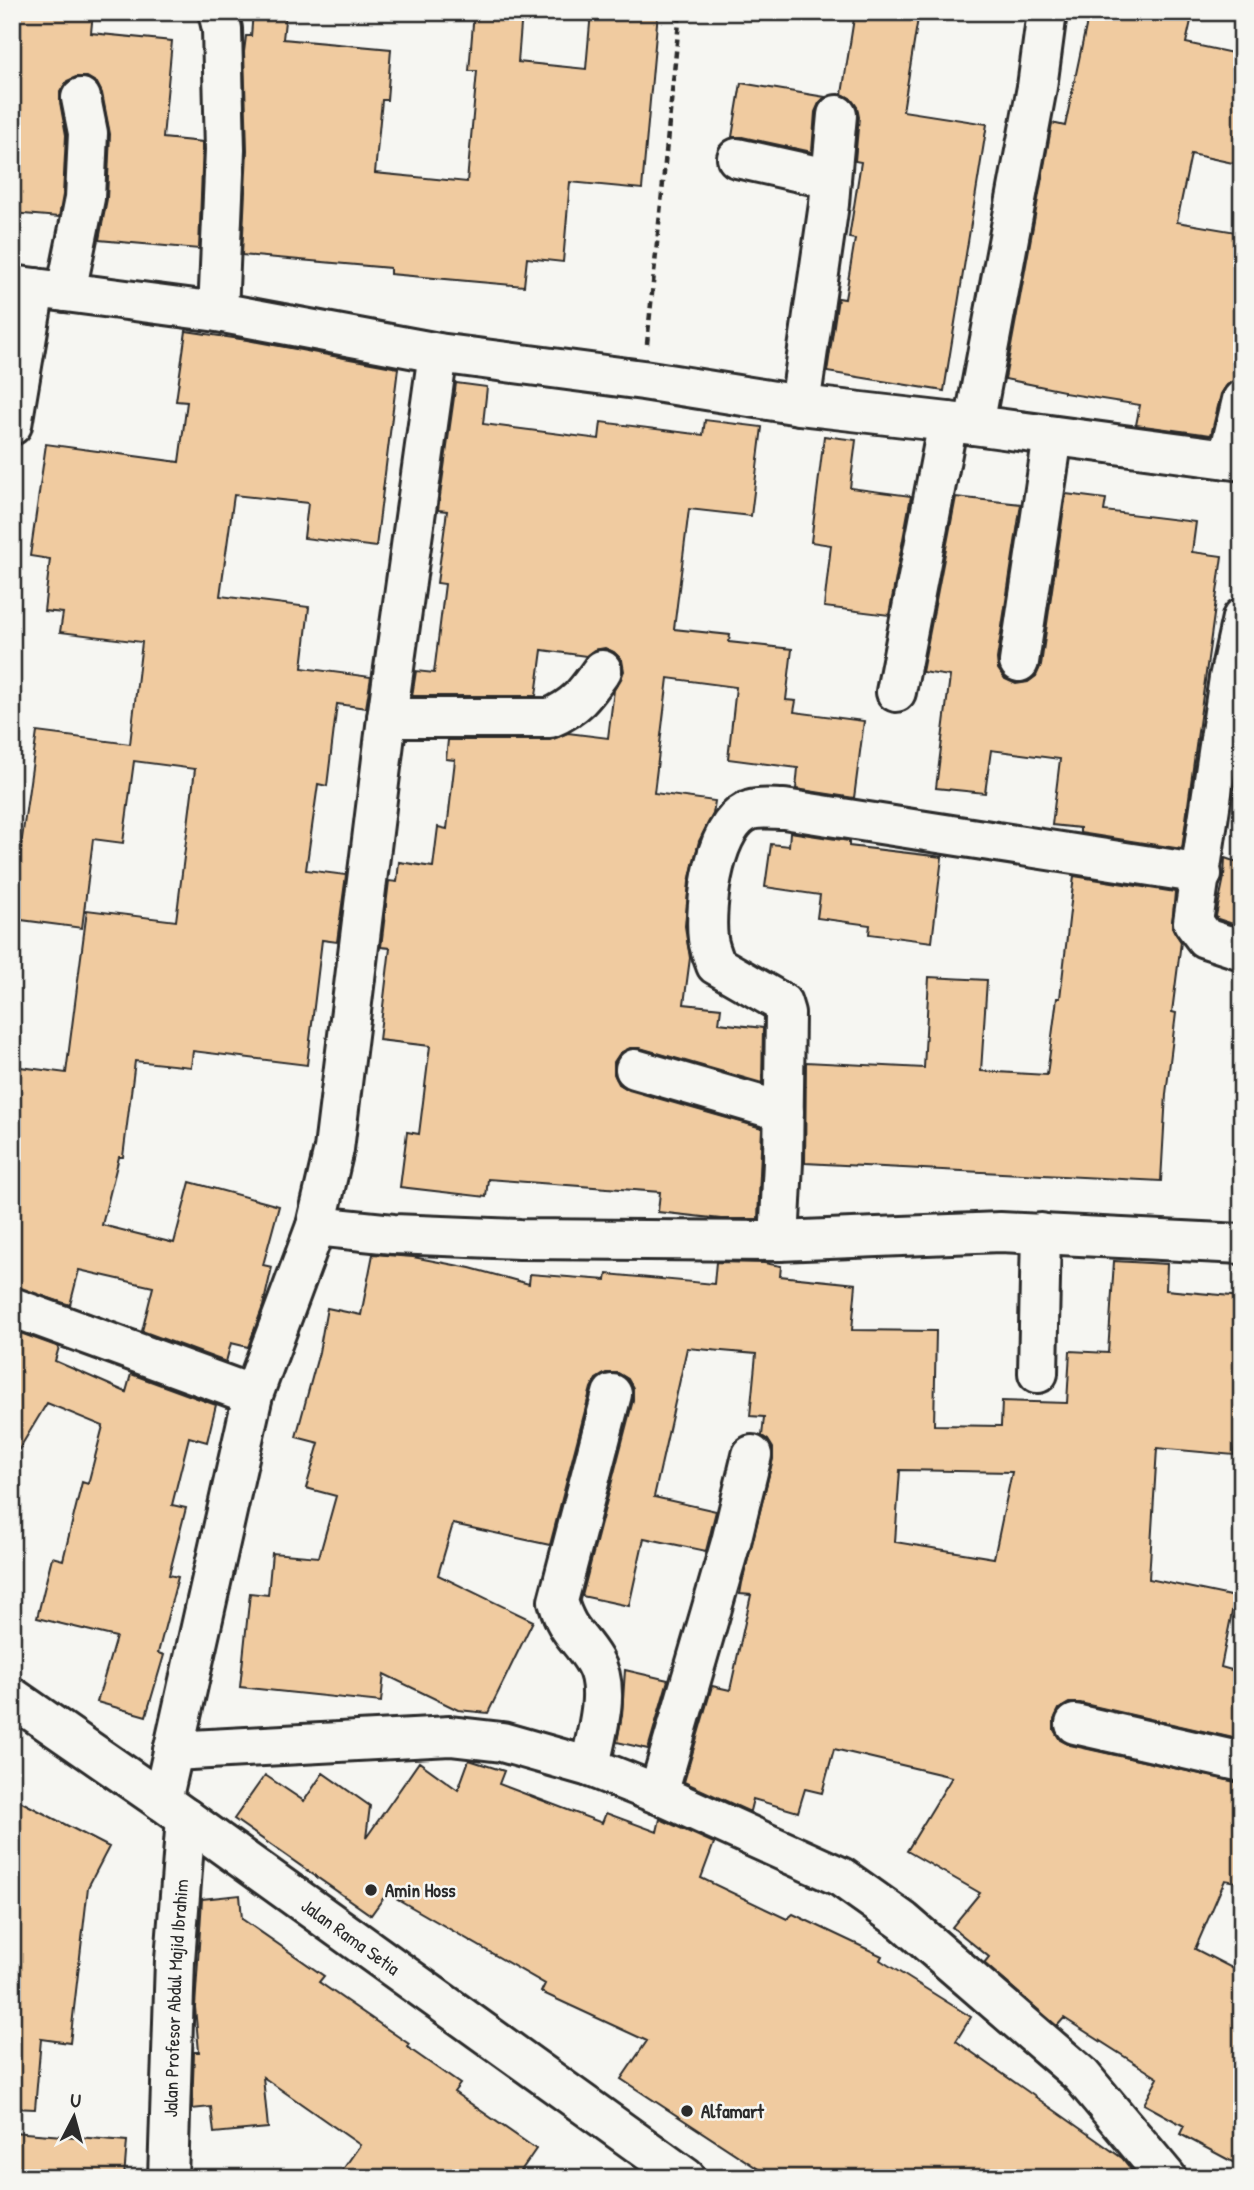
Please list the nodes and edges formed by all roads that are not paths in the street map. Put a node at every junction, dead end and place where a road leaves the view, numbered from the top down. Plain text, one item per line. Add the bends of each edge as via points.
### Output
1 (218, 12) edge
2 (1047, 12) edge
3 (81, 98) dead end
4 (837, 115) dead end
5 (737, 158) dead end
6 (831, 179) junction
7 (38, 288) edge
8 (218, 312) junction
9 (438, 353) junction
10 (1242, 400) edge
11 (800, 405) junction
12 (961, 424) junction
13 (12, 425) edge
14 (1053, 436) junction
15 (1235, 460) edge
16 (1242, 618) edge
17 (1019, 662) dead end
18 (602, 670) dead end
19 (1236, 679) edge
20 (896, 692) dead end
21 (387, 718) junction
22 (1202, 874) junction
23 (1242, 950) edge
24 (635, 1069) dead end
25 (784, 1112) junction
26 (316, 1226) junction
27 (1041, 1233) junction
28 (779, 1241) junction
29 (1242, 1244) edge
30 (12, 1307) edge
31 (1038, 1373) dead end
32 (612, 1394) dead end
33 (253, 1395) junction
34 (752, 1455) dead end
35 (12, 1697) edge
36 (1075, 1724) dead end
37 (173, 1751) junction
38 (1242, 1762) edge
39 (590, 1768) junction
40 (659, 1794) junction
41 (174, 1809) junction
42 (168, 2178) edge
43 (686, 2178) edge
44 (1167, 2178) edge

1 - 8 street via 225,150
2 - 12 street via 1037,87
3 - 7 street via 88,133 85,198
4 - 6 street
5 - 6 street
6 - 11 street
7 - 8 street
7 - 13 street
8 - 9 street
9 - 11 street
9 - 21 street, Jalan Profesor Abdul Majid Ibrahim
10 - 15 street
11 - 12 street
12 - 14 street
12 - 20 street
14 - 15 street
14 - 17 street
16 - 19 street
18 - 21 street via 580,700 550,718
19 - 22 street
21 - 26 street, Jalan Profesor Abdul Majid Ibrahim via 334,1149
22 - 23 street via 1194,922 1205,938
22 - 25 street via 784,809 750,810 730,825 714,863 708,940 716,965 782,1003
24 - 25 street
25 - 28 street
26 - 28 street via 508,1238
26 - 33 street, Jalan Profesor Abdul Majid Ibrahim
27 - 28 street
27 - 29 street
27 - 31 street
30 - 33 street
32 - 39 street via 558,1601 567,1627 595,1662 604,1692
33 - 37 street, Jalan Profesor Abdul Majid Ibrahim
34 - 40 street
35 - 41 street, Jalan Rama Setia
36 - 38 street
37 - 39 street via 450,1736 502,1742
37 - 41 street, Jalan Profesor Abdul Majid Ibrahim
39 - 40 street
40 - 44 street via 841,1877 903,1922 1081,2075
41 - 42 street, Jalan Profesor Abdul Majid Ibrahim
41 - 43 street, Jalan Rama Setia

